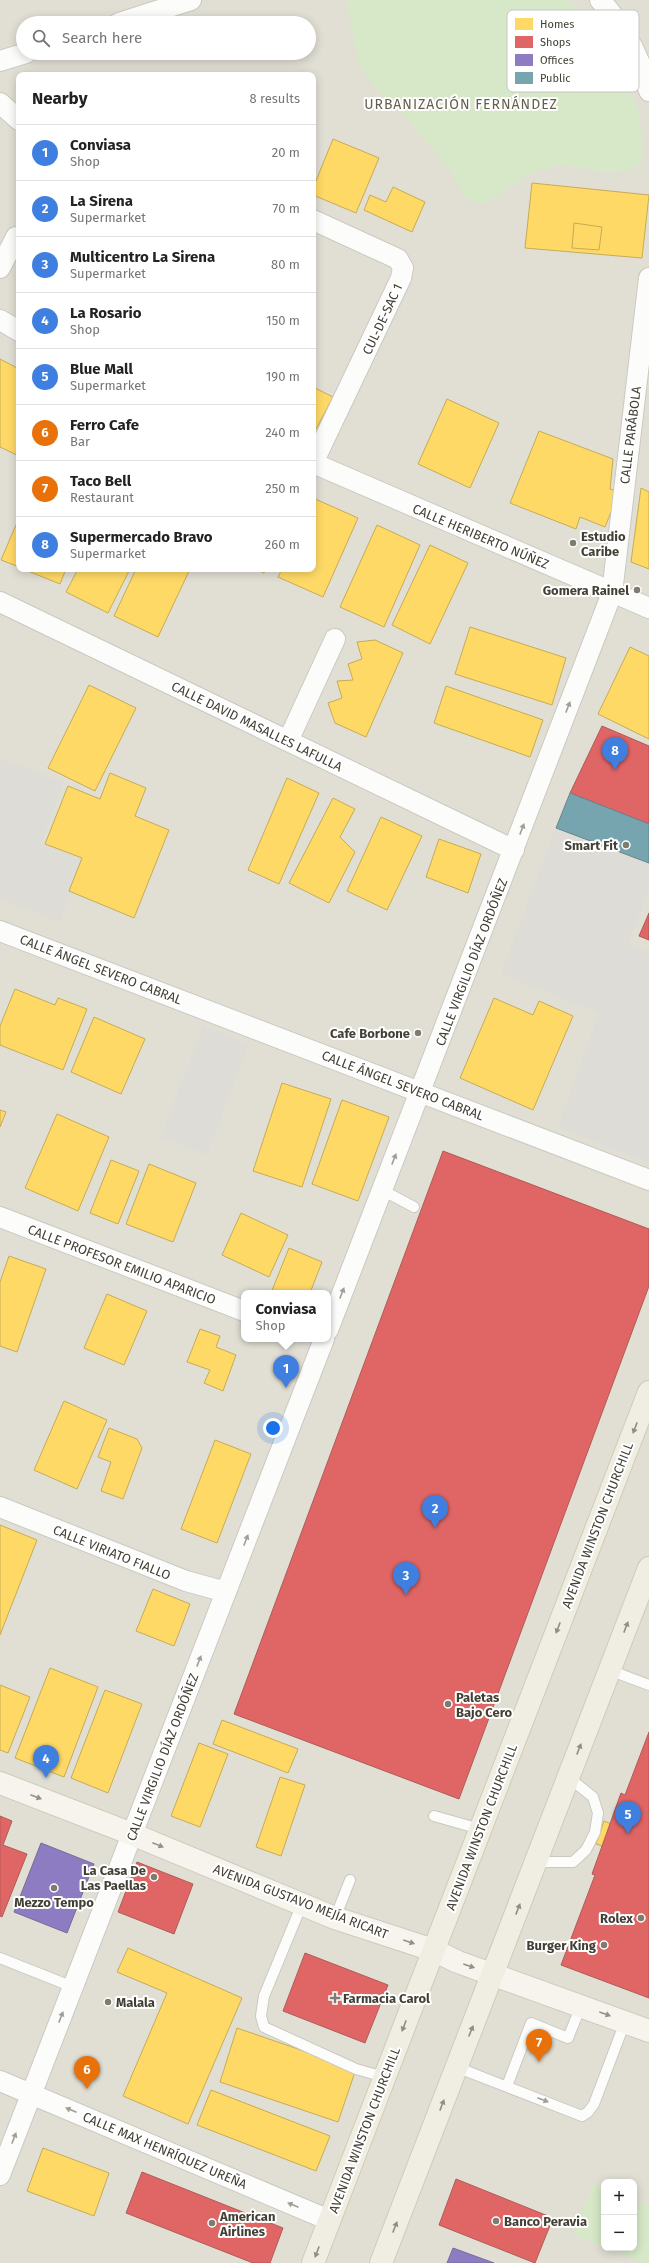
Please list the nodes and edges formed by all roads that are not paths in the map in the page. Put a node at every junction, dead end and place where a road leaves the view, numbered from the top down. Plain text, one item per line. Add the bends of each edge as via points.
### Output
1 (600, 0) edge
2 (185, 1) edge
3 (609, 10) edge
4 (139, 16) edge
5 (16, 56) edge
6 (0, 61) edge
7 (639, 63) edge
8 (649, 91) edge
9 (0, 103) edge
10 (16, 117) edge
11 (316, 221) edge
12 (16, 237) dead end
13 (0, 268) edge
14 (649, 278) edge
15 (0, 320) edge
16 (16, 329) edge
17 (316, 457) edge
18 (316, 464) edge
19 (612, 593) junction
20 (0, 602) edge
21 (649, 608) edge
22 (335, 639) dead end
23 (288, 741) junction
24 (514, 850) junction
25 (0, 931) edge
26 (421, 1091) junction
27 (649, 1180) edge
28 (382, 1190) junction
29 (414, 1207) dead end
30 (0, 1217) edge
31 (241, 1310) edge
32 (331, 1317) edge
33 (321, 1342) edge
34 (649, 1392) edge
35 (0, 1507) edge
36 (649, 1568) edge
37 (226, 1592) junction
38 (609, 1670) junction
39 (649, 1685) edge
40 (568, 1777) junction
41 (0, 1784) edge
42 (434, 1816) dead end
43 (480, 1829) junction
44 (132, 1834) junction
45 (535, 1862) junction
46 (350, 1880) dead end
47 (302, 1904) junction
48 (335, 1918) junction
49 (433, 1950) junction
50 (0, 1958) edge
51 (493, 1974) junction
52 (73, 1987) junction
53 (581, 2006) junction
54 (625, 2022) junction
55 (649, 2031) edge
56 (456, 2067) junction
57 (384, 2077) junction
58 (0, 2081) edge
59 (506, 2086) junction
60 (32, 2093) junction
61 (0, 2175) edge
62 (329, 2220) junction
63 (312, 2263) edge
64 (381, 2263) edge

1 - 3 street
2 - 4 street
5 - 6 street
7 - 8 street
9 - 10 street
11 - 17 street, CUL-DE-SAC 1 via 398,259 403,268 401,278
12 - 13 street
14 - 19 street, CALLE PARÁBOLA via 642,385
15 - 16 street
18 - 19 street, CALLE HERIBERTO NÚÑEZ
19 - 21 street, CALLE HERIBERTO NÚÑEZ
24 -> 19 street, CALLE VIRGILIO DÍAZ ORDÓÑEZ
20 - 23 street, CALLE DAVID MASALLES LAFULLA
22 - 23 street
23 - 24 street, CALLE DAVID MASALLES LAFULLA
24 - 26 street, CALLE VIRGILIO DÍAZ ORDÓÑEZ
25 - 26 street, CALLE ÁNGEL SEVERO CABRAL
26 - 27 street, CALLE ÁNGEL SEVERO CABRAL
28 -> 26 street, CALLE VIRGILIO DÍAZ ORDÓÑEZ
28 - 29 lane
32 -> 28 street, CALLE VIRGILIO DÍAZ ORDÓÑEZ
30 - 31 street, CALLE PROFESOR EMILIO APARICIO
37 -> 33 street, CALLE VIRGILIO DÍAZ ORDÓÑEZ
34 -> 43 main road, AVENIDA WINSTON CHURCHILL
35 - 37 street, CALLE VIRIATO FIALLO via 186,1581
38 -> 36 main road
44 -> 37 street, CALLE VIRGILIO DÍAZ ORDÓÑEZ
38 - 39 lane
40 -> 38 main road
40 - 45 main road
40 - 45 lane via 593,1797 598,1813 595,1832 586,1850 573,1862
41 -> 44 street, AVENIDA GUSTAVO MEJÍA RICART
42 - 43 lane
43 - 49 main road, AVENIDA WINSTON CHURCHILL
44 -> 47 street, AVENIDA GUSTAVO MEJÍA RICART
44 - 52 street, CALLE VIRGILIO DÍAZ ORDÓÑEZ
51 -> 45 main road
46 - 48 lane
47 - 48 street, AVENIDA GUSTAVO MEJÍA RICART
47 - 57 lane via 264,1996 261,2016 264,2027 356,2069
48 -> 49 street, AVENIDA GUSTAVO MEJÍA RICART
49 -> 51 street, AVENIDA GUSTAVO MEJÍA RICART
49 -> 57 main road, AVENIDA WINSTON CHURCHILL
50 - 52 lane
51 - 53 street, AVENIDA GUSTAVO MEJÍA RICART
56 -> 51 main road
60 -> 52 street, CALLE VIRGILIO DÍAZ ORDÓÑEZ
53 -> 54 street, AVENIDA GUSTAVO MEJÍA RICART
53 - 59 lane via 568,2038 531,2023
54 - 55 street, AVENIDA GUSTAVO MEJÍA RICART
59 -> 54 lane via 582,2116 594,2104
56 - 59 lane
64 -> 56 main road
57 - 62 main road, AVENIDA WINSTON CHURCHILL
58 - 60 street, CALLE MAX HENRÍQUEZ UREÑA
61 -> 60 street, CALLE VIRGILIO DÍAZ ORDÓÑEZ
62 -> 60 street, CALLE MAX HENRÍQUEZ UREÑA
62 -> 63 main road, AVENIDA WINSTON CHURCHILL

